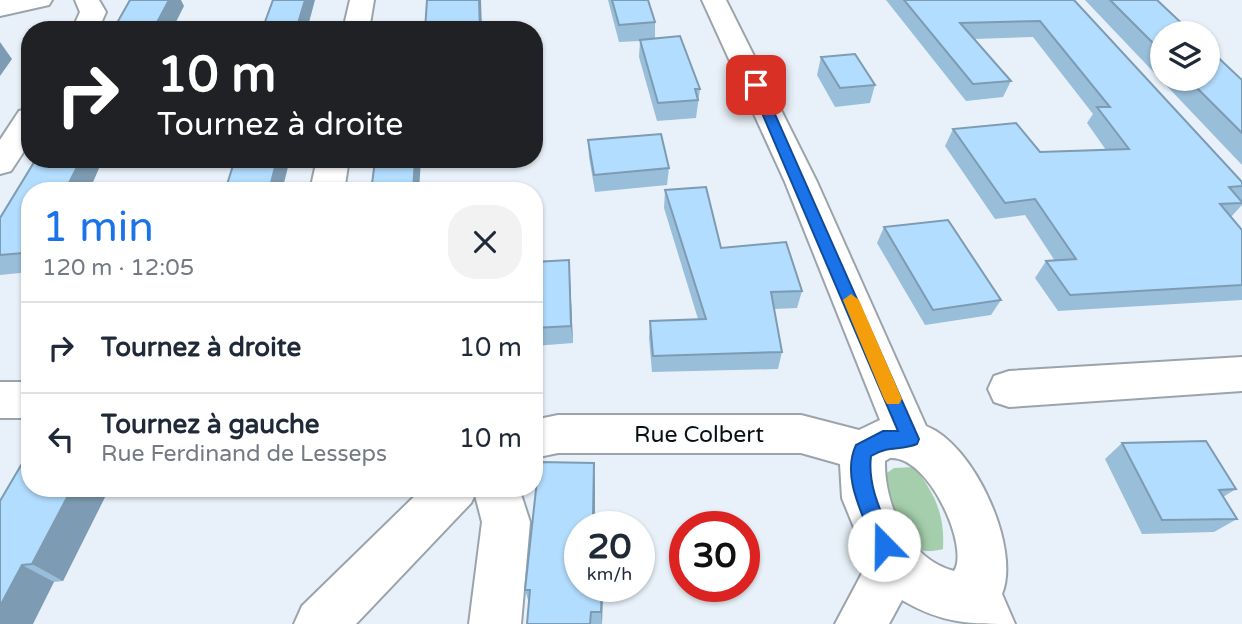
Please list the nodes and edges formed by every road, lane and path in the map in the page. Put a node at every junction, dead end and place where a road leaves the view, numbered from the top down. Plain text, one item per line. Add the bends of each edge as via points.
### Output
1 (40, 0) edge
2 (87, 0) edge
3 (362, 0) edge
4 (715, 0) edge
5 (0, 8) edge
6 (89, 21) edge
7 (358, 21) edge
8 (21, 131) edge
9 (0, 164) edge
10 (1242, 374) edge
11 (1009, 389) dead end
12 (0, 400) edge
13 (21, 400) edge
14 (543, 438) edge
15 (910, 439) junction
16 (863, 451) junction
17 (446, 497) edge
18 (499, 497) edge
19 (896, 562) junction
20 (981, 607) edge
21 (320, 624) edge
22 (495, 624) edge
23 (861, 624) edge

1 - 5 street
2 - 6 street via 93,12
3 - 7 street
4 - 15 street via 801,182
8 - 9 street
10 - 11 street
12 - 13 street
14 - 16 street, Rue Colbert via 801,434
15 - 16 street via 883,439
15 - 20 street via 939,455 977,533 984,559
16 - 19 street via 860,471 865,494 884,545
17 - 21 street
18 - 22 street via 506,522
19 - 20 street via 941,596 960,597
19 - 23 street

